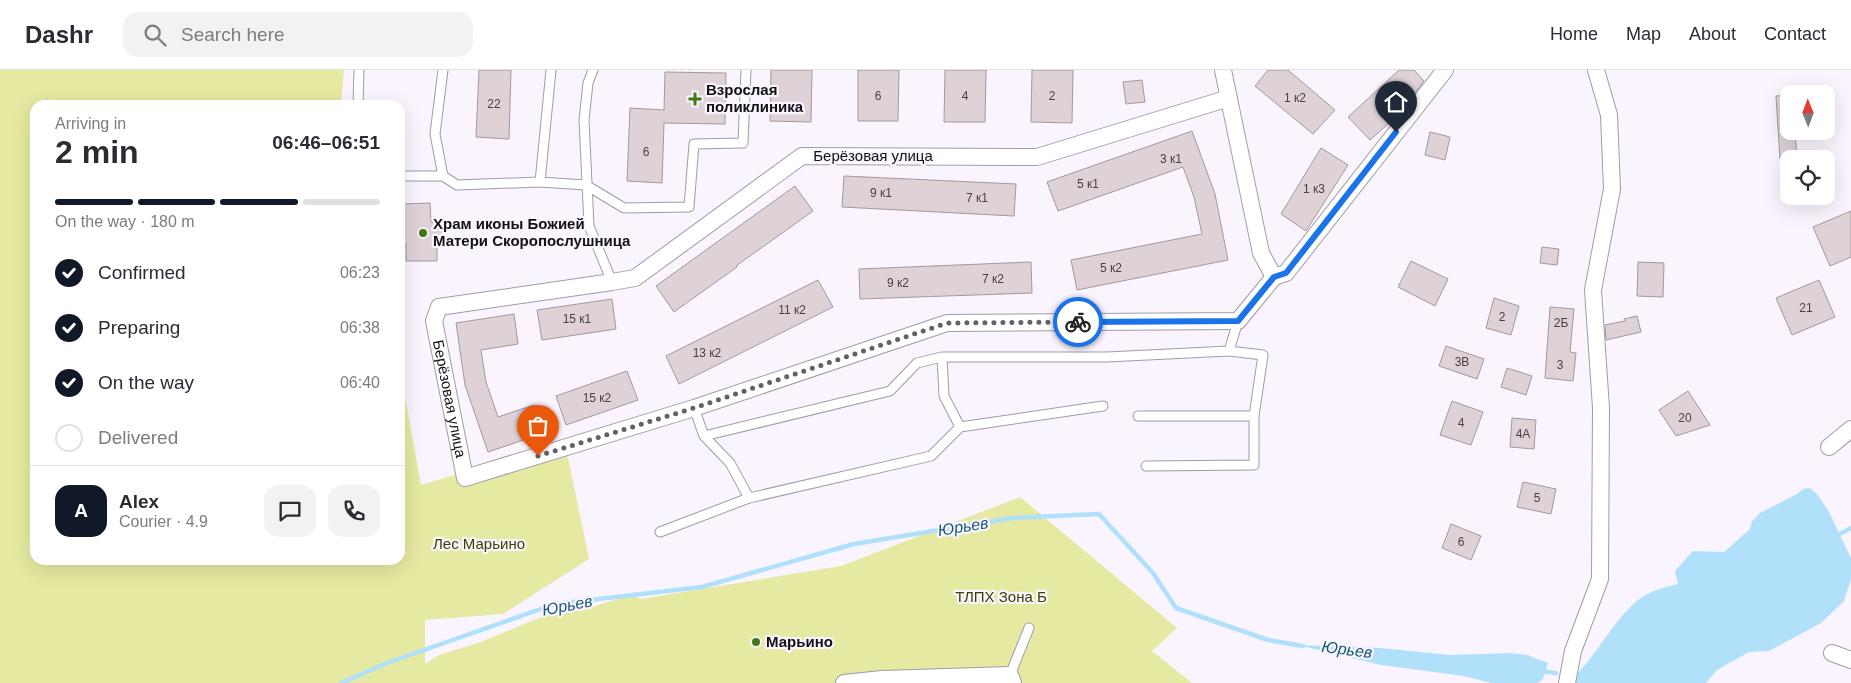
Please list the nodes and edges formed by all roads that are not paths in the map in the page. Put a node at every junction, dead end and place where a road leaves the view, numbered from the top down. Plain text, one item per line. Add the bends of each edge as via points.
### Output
1 (359, 70) edge
2 (443, 70) edge
3 (551, 70) edge
4 (593, 70) edge
5 (746, 70) edge
6 (1223, 70) edge
7 (1445, 70) edge
8 (1596, 70) edge
9 (1229, 98) junction
10 (358, 100) edge
11 (405, 176) edge
12 (443, 176) junction
13 (540, 182) junction
14 (586, 185) junction
15 (1274, 277) junction
16 (612, 282) junction
17 (1238, 321) junction
18 (1229, 351) junction
19 (942, 357) junction
20 (1103, 406) dead end
21 (694, 408) junction
22 (1138, 416) dead end
23 (1254, 416) junction
24 (960, 427) junction
25 (1851, 429) edge
26 (704, 436) junction
27 (1829, 447) dead end
28 (1146, 466) dead end
29 (749, 498) junction
30 (660, 532) dead end
31 (1028, 628) dead end
32 (1832, 652) dead end
33 (1851, 660) edge
34 (1011, 679) edge
35 (844, 683) edge
36 (1567, 683) edge

1 - 10 lane
2 - 12 lane via 435,134
3 - 13 lane
4 - 14 lane via 588,83 584,120
5 - 14 lane via 743,143 694,144 689,207 624,208
6 - 9 street
7 - 15 street via 1286,273
8 - 36 street via 1608,115 1612,189 1593,290 1601,408 1600,579 1573,651
9 - 15 street via 1261,253
9 - 16 street, Берёзовая улица via 1036,157 802,156 635,278
11 - 12 lane
12 - 13 lane via 456,185
13 - 14 lane
14 - 16 lane via 589,226
15 - 17 street
16 - 21 street, Берёзовая улица via 439,307 434,321 465,478
17 - 18 lane
17 - 21 street, Берёзовая улица via 947,323
18 - 19 lane via 1107,357
18 - 23 lane via 1263,355
19 - 24 lane via 944,396
19 - 26 lane via 917,363 890,391
20 - 24 lane
21 - 26 lane
22 - 23 lane
23 - 28 lane via 1254,465
24 - 29 lane via 931,456
25 - 27 street
26 - 29 lane via 730,463
29 - 30 lane
31 - 34 lane
32 - 33 street
34 - 35 street via 882,679

